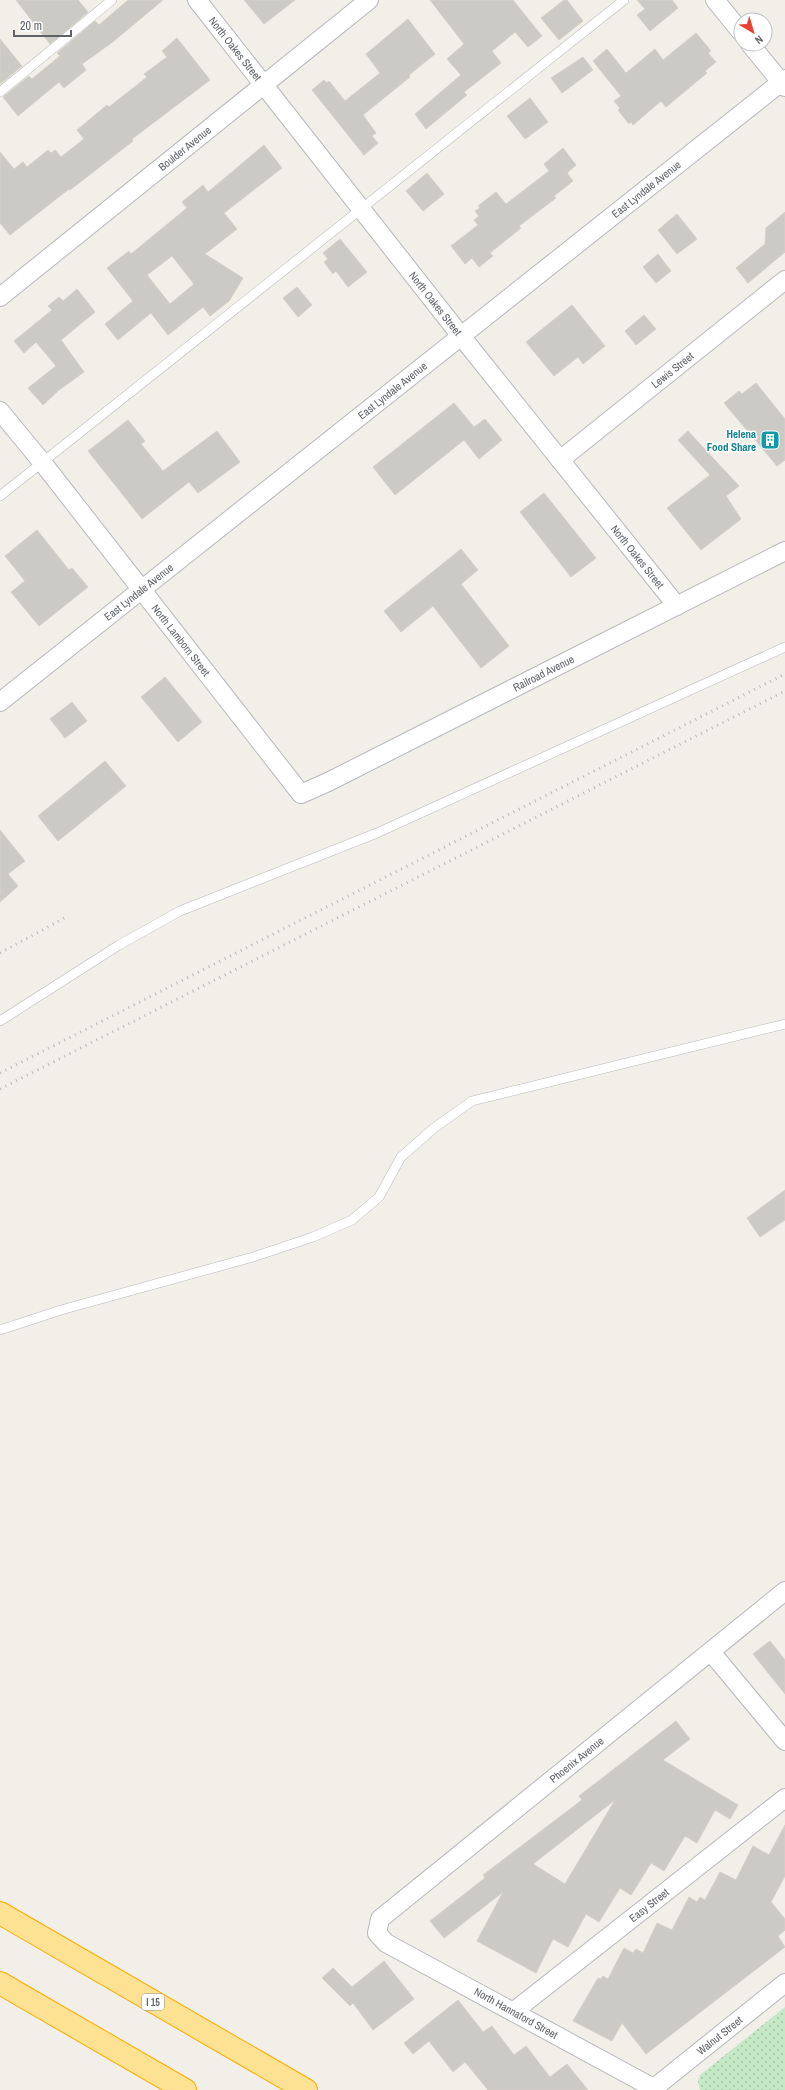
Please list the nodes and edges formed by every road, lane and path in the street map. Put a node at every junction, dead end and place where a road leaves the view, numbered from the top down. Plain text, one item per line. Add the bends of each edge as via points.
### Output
1 (112, 0) edge
2 (197, 0) edge
3 (369, 0) edge
4 (624, 0) edge
5 (715, 0) edge
6 (733, 22) edge
7 (757, 52) edge
8 (784, 83) edge
9 (264, 85) junction
10 (0, 92) edge
11 (361, 208) junction
12 (785, 280) edge
13 (0, 298) edge
14 (461, 336) junction
15 (0, 411) edge
16 (560, 460) junction
17 (42, 462) junction
18 (0, 496) edge
19 (785, 551) edge
20 (141, 590) junction
21 (677, 606) junction
22 (785, 647) edge
23 (0, 702) edge
24 (301, 794) joint
25 (0, 1021) edge
26 (785, 1024) edge
27 (0, 1330) edge
28 (785, 1592) edge
29 (711, 1652) junction
30 (785, 1741) edge
31 (785, 1798) edge
32 (0, 1913) edge
33 (378, 1933) joint
34 (0, 1983) edge
35 (785, 1983) edge
36 (513, 2012) junction
37 (656, 2089) edge
38 (185, 2090) edge
39 (306, 2090) edge

1 - 10 lane
2 - 9 street, North Oakes Street
3 - 9 street, Boulder Avenue
4 - 11 lane
5 - 6 street
7 - 8 street
8 - 14 street, East Lyndale Avenue
9 - 11 street, North Oakes Street
9 - 13 street, Boulder Avenue
11 - 14 street, North Oakes Street
11 - 17 lane
12 - 16 street, Lewis Street
14 - 16 street, North Oakes Street
14 - 20 street, East Lyndale Avenue
15 - 17 street, North Lamborn Street
16 - 21 street, North Oakes Street
17 - 18 lane
17 - 20 street, North Lamborn Street
19 - 21 street, Railroad Avenue
20 - 23 street, East Lyndale Avenue
20 - 24 street, North Lamborn Street
21 - 24 street, Railroad Avenue
22 - 25 lane via 377,833 180,911 119,945
26 - 27 lane via 472,1102 434,1128 401,1158 379,1197 352,1220 313,1237 253,1257 61,1310
28 - 29 street, Phoenix Avenue
29 - 30 street
29 - 33 street, Phoenix Avenue via 380,1919
31 - 36 street, Easy Street
32 - 39 highway, I 15
33 - 36 street, North Hannaford Street via 386,1943
34 - 38 highway
35 - 37 street, Walnut Street
36 - 37 street, North Hannaford Street

